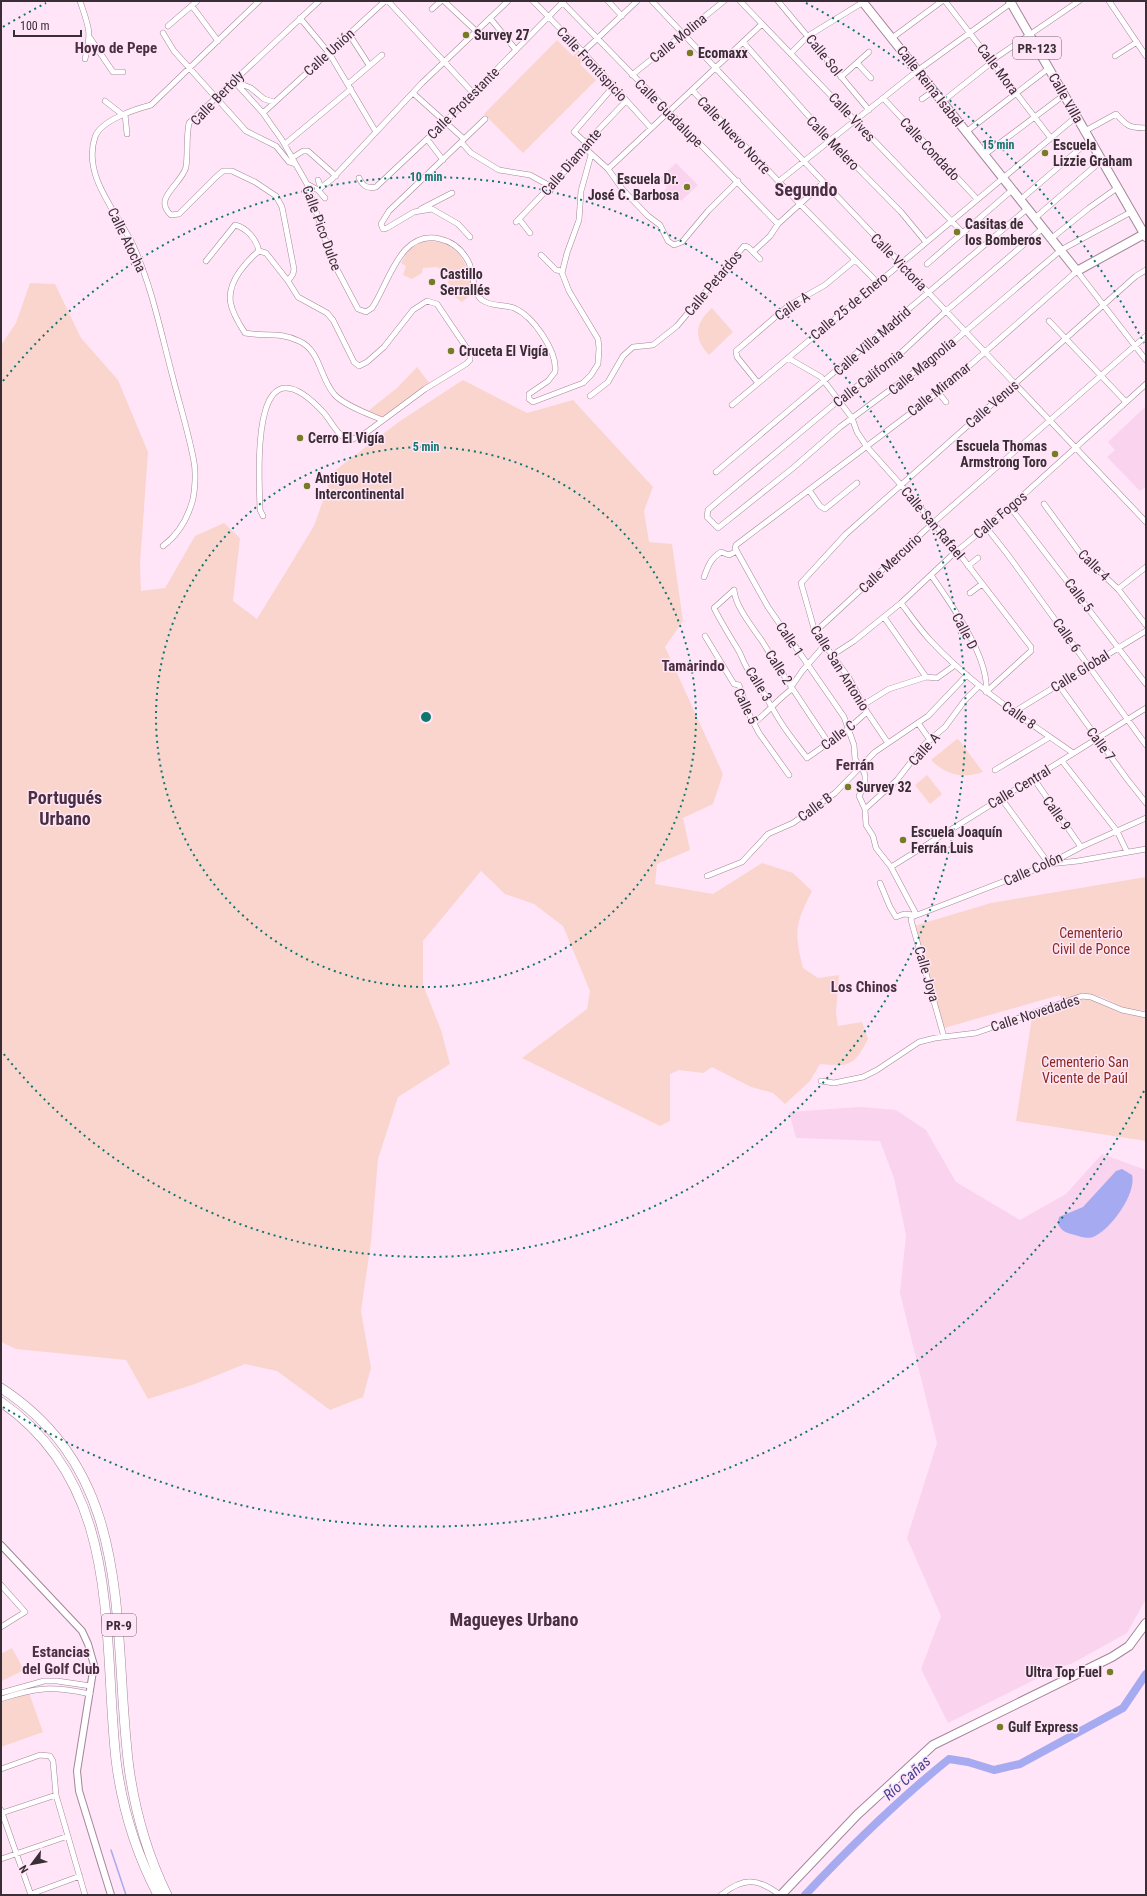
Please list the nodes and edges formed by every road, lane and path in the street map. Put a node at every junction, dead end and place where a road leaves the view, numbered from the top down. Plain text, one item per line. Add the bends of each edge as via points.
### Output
1 (80, 1) edge
2 (197, 1) edge
3 (259, 1) edge
4 (319, 1) edge
5 (385, 1) edge
6 (388, 1) edge
7 (441, 1) edge
8 (444, 1) edge
9 (508, 1) edge
10 (533, 1) edge
11 (608, 1) edge
12 (637, 1) edge
13 (652, 1) edge
14 (724, 1) edge
15 (740, 1) edge
16 (778, 1) edge
17 (863, 1) edge
18 (942, 1) edge
19 (945, 1) edge
20 (1079, 1) edge
21 (1109, 1) edge
22 (563, 2) edge
23 (1010, 2) edge
24 (192, 6) junction
25 (432, 9) dead end
26 (622, 16) junction
27 (548, 17) junction
28 (300, 18) junction
29 (490, 18) junction
30 (762, 24) junction
31 (168, 26) dead end
32 (476, 30) junction
33 (970, 32) junction
34 (163, 33) dead end
35 (349, 34) junction
36 (682, 34) junction
37 (1029, 35) junction
38 (808, 36) junction
39 (90, 38) junction
40 (892, 38) junction
41 (598, 39) junction
42 (218, 41) junction
43 (743, 42) junction
44 (1137, 42) junction
45 (516, 50) junction
46 (583, 52) junction
47 (869, 52) dead end
48 (328, 53) junction
49 (791, 53) junction
50 (382, 55) dead end
51 (1115, 56) dead end
52 (1146, 56) edge
53 (84, 59) dead end
54 (444, 62) junction
55 (992, 62) junction
56 (857, 63) junction
57 (369, 65) junction
58 (190, 68) junction
59 (714, 68) junction
60 (1049, 68) junction
61 (917, 71) junction
62 (123, 72) dead end
63 (632, 75) junction
64 (842, 77) junction
65 (871, 78) dead end
66 (234, 80) junction
67 (348, 84) junction
68 (613, 86) junction
69 (351, 89) junction
70 (692, 90) junction
71 (933, 91) junction
72 (1016, 92) junction
73 (413, 93) junction
74 (473, 93) junction
75 (1064, 95) junction
76 (216, 97) junction
77 (884, 99) junction
78 (922, 99) dead end
79 (105, 101) dead end
80 (626, 101) junction
81 (274, 102) junction
82 (942, 102) junction
83 (869, 110) junction
84 (669, 112) junction
85 (263, 113) junction
86 (124, 114) junction
87 (1076, 116) junction
88 (1034, 117) junction
89 (485, 119) dead end
90 (855, 121) junction
91 (445, 122) junction
92 (651, 128) junction
93 (1146, 128) edge
94 (1085, 131) junction
95 (376, 132) junction
96 (966, 132) junction
97 (127, 134) dead end
98 (1050, 137) junction
99 (427, 140) junction
100 (830, 140) junction
101 (1090, 140) junction
102 (462, 141) junction
103 (285, 144) junction
104 (586, 146) junction
105 (984, 155) junction
106 (591, 156) junction
107 (292, 158) junction
108 (443, 160) junction
109 (1102, 161) junction
110 (803, 162) junction
111 (296, 164) junction
112 (608, 169) junction
113 (336, 176) junction
114 (359, 178) dead end
115 (1002, 178) junction
116 (318, 180) dead end
117 (738, 182) junction
118 (778, 182) junction
119 (823, 183) junction
120 (307, 184) junction
121 (550, 186) junction
122 (1117, 188) junction
123 (319, 189) junction
124 (1012, 190) junction
125 (452, 193) dead end
126 (325, 198) dead end
127 (977, 199) junction
128 (1020, 200) junction
129 (800, 204) junction
130 (1027, 209) junction
131 (419, 211) junction
132 (1131, 212) junction
133 (1035, 218) junction
134 (952, 220) junction
135 (778, 224) junction
136 (1043, 228) junction
137 (530, 233) dead end
138 (963, 233) junction
139 (1145, 234) edge
140 (470, 237) dead end
141 (1052, 238) junction
142 (925, 241) junction
143 (1061, 250) junction
144 (259, 251) junction
145 (753, 252) junction
146 (542, 255) dead end
147 (760, 259) dead end
148 (855, 260) junction
149 (206, 261) dead end
150 (900, 263) junction
151 (927, 264) dead end
152 (1146, 270) edge
153 (562, 271) junction
154 (1077, 271) junction
155 (288, 281) junction
156 (877, 282) junction
157 (928, 292) junction
158 (1102, 306) junction
159 (946, 311) junction
160 (1049, 321) dead end
161 (965, 330) junction
162 (1146, 336) edge
163 (1066, 340) junction
164 (1134, 346) junction
165 (984, 351) junction
166 (788, 358) junction
167 (1146, 360) edge
168 (1101, 375) junction
169 (825, 381) junction
170 (758, 383) junction
171 (1016, 383) junction
172 (1146, 384) edge
173 (938, 392) junction
174 (590, 396) dead end
175 (840, 400) junction
176 (946, 402) dead end
177 (1126, 402) junction
178 (732, 405) dead end
179 (852, 418) junction
180 (382, 420) junction
181 (1050, 420) junction
182 (866, 447) junction
183 (1075, 448) junction
184 (716, 472) dead end
185 (857, 483) dead end
186 (901, 485) junction
187 (809, 490) junction
188 (1044, 504) dead end
189 (1010, 507) junction
190 (263, 516) dead end
191 (1146, 521) edge
192 (933, 523) junction
193 (986, 527) junction
194 (718, 528) joint
195 (163, 546) dead end
196 (736, 549) junction
197 (957, 551) junction
198 (978, 558) dead end
199 (968, 566) junction
200 (1146, 568) edge
201 (932, 574) junction
202 (704, 577) dead end
203 (982, 584) junction
204 (802, 588) joint
205 (1118, 589) junction
206 (734, 590) joint
207 (970, 593) dead end
208 (901, 603) junction
209 (884, 617) junction
210 (1146, 625) edge
211 (1146, 631) edge
212 (815, 632) junction
213 (706, 636) dead end
214 (824, 646) junction
215 (1118, 647) junction
216 (831, 656) junction
217 (807, 665) junction
218 (957, 666) junction
219 (1088, 666) junction
220 (967, 675) junction
221 (926, 677) junction
222 (1058, 684) junction
223 (1146, 684) edge
224 (979, 686) junction
225 (792, 688) junction
226 (986, 692) junction
227 (863, 705) junction
228 (773, 706) junction
229 (1146, 708) edge
230 (867, 712) junction
231 (1014, 712) junction
232 (1128, 720) junction
233 (754, 723) junction
234 (918, 723) junction
235 (848, 729) junction
236 (1050, 737) junction
237 (1097, 739) junction
238 (930, 740) junction
239 (828, 742) junction
240 (888, 743) junction
241 (1146, 745) edge
242 (1073, 753) junction
243 (807, 758) joint
244 (1062, 761) junction
245 (860, 766) junction
246 (995, 770) dead end
247 (789, 775) dead end
248 (1034, 779) junction
249 (1001, 798) junction
250 (1146, 803) edge
251 (865, 810) junction
252 (1146, 818) edge
253 (1117, 831) junction
254 (1082, 847) junction
255 (1146, 849) edge
256 (1127, 852) junction
257 (1049, 864) junction
258 (891, 867) junction
259 (708, 876) dead end
260 (880, 883) dead end
261 (915, 914) junction
262 (1146, 1015) edge
263 (944, 1037) junction
264 (821, 1081) dead end
265 (1, 1388) edge
266 (1, 1402) edge
267 (1, 1545) edge
268 (1, 1585) edge
269 (1146, 1623) edge
270 (1, 1626) edge
271 (91, 1686) junction
272 (1, 1693) edge
273 (90, 1694) junction
274 (1, 1699) edge
275 (1, 1769) edge
276 (56, 1795) junction
277 (2, 1812) edge
278 (68, 1836) junction
279 (17, 1854) junction
280 (1, 1859) edge
281 (80, 1876) junction
282 (31, 1894) edge
283 (85, 1895) edge
284 (111, 1895) edge
285 (158, 1895) edge
286 (167, 1895) edge
287 (721, 1895) edge
288 (781, 1895) edge

1 - 39 street
2 - 24 street
3 - 42 street, Calle Atocha
4 - 28 street, Calle Bertoly
5 - 35 street, Calle Unión
6 - 54 street
7 - 25 street
8 - 32 street
9 - 29 street
10 - 27 street, Calle Frontispicio
11 - 26 street
12 - 26 street
13 - 36 street, Calle Victoria
14 - 36 street, Calle Molina
15 - 30 street, Calle Vives
16 - 38 street, Calle Sol
17 - 38 street
17 - 40 main road, Calle Reina Isabel
18 - 40 street
19 - 33 street, Calle Mora
20 - 37 street
21 - 44 street
22 - 27 street, Calle Protestante
22 - 41 street, Calle Guadalupe
23 - 33 street
23 - 37 main road, Calle Villa / PR-123
24 - 31 street
24 - 42 street
26 - 41 street
27 - 45 street, Calle Protestante
27 - 46 street, Calle Frontispicio
28 - 48 street
28 - 66 street, Calle Bertoly
29 - 32 street
29 - 45 street
30 - 43 street
30 - 49 street, Calle Vives
32 - 54 street
33 - 55 street, Calle Mora
33 - 61 street
34 - 58 street via 170,47
35 - 48 street, Calle Unión
35 - 57 street
36 - 59 street, Calle Victoria
36 - 63 street, Calle Molina
37 - 55 street
37 - 60 main road, Calle Villa / PR-123
38 - 49 street
38 - 64 street, Calle Sol
39 - 53 street
39 - 62 street via 113,72
40 - 61 main road, Calle Reina Isabel
41 - 46 street
41 - 63 street, Calle Guadalupe
42 - 58 street, Calle Atocha
43 - 59 street
43 - 100 street, Calle Melero
44 - 51 street
44 - 52 street
45 - 74 street, Calle Protestante
46 - 68 street, Calle Frontispicio
47 - 56 street
48 - 67 street
48 - 81 street, Calle Unión
49 - 90 street, Calle Vives
50 - 57 street
54 - 73 street
54 - 74 street
55 - 72 street, Calle Mora
55 - 82 street
56 - 64 street
56 - 65 street
57 - 67 street
58 - 76 street
58 - 86 street, Calle Atocha via 152,105
59 - 70 street
59 - 110 street, Calle Victoria
60 - 72 street
60 - 75 main road, Calle Villa / PR-123
61 - 71 main road, Calle Reina Isabel
61 - 77 street
63 - 84 street, Calle Guadalupe
64 - 83 street, Calle Sol
66 - 76 street, Calle Bertoly
66 - 81 street via 251,88 264,99
66 - 85 street, Calle Pico Dulce
67 - 69 street
68 - 80 street, Calle Frontispicio
68 - 104 street via 574,132
69 - 95 street
69 - 103 street
70 - 84 street
70 - 118 street, Calle Nuevo Norte
71 - 78 street
71 - 82 main road, Calle Reina Isabel
72 - 88 street, Calle Mora
72 - 96 street
73 - 91 street
73 - 95 street
74 - 91 street, Calle Protestante
75 - 87 main road, Calle Villa / PR-123
75 - 88 street
76 - 111 street via 246,131 276,146 289,162
76 - 155 street, Calle Bertoly via 189,123 186,167 166,196 164,205 171,215 179,214 223,171 232,170 256,182 276,196 282,207 294,268
77 - 83 street
77 - 127 street, Calle Condado
79 - 86 street
80 - 92 street, Calle Frontispicio
80 - 104 street, Calle Diamante
81 - 85 street, Calle Unión
82 - 96 main road, Calle Reina Isabel
83 - 90 street
84 - 92 street
84 - 117 street, Calle Guadalupe
85 - 103 street, Calle Pico Dulce
86 - 97 street
86 - 195 street, Calle Atocha via 102,128 96,136 93,150 94,170 132,245 150,290 194,464 193,498 183,526
87 - 94 main road, Calle Villa / PR-123
87 - 98 street, Calle 25 de Enero
88 - 98 street, Calle Mora
88 - 105 street
89 - 102 street
90 - 100 street
90 - 134 street, Calle Vives
91 - 99 street, Calle Protestante
91 - 102 street
92 - 112 street
93 - 94 street via 1132,128 1116,114
94 - 101 main road, Calle Villa / PR-123
95 - 113 street
96 - 105 main road, Calle Reina Isabel
98 - 115 street, Calle 25 de Enero
99 - 108 street
99 - 114 street, Calle Protestante via 376,187 365,187
100 - 110 street
100 - 142 street, Calle Melero via 901,212
101 - 109 main road, Calle Villa / PR-123
101 - 128 street
102 - 108 street
102 - 121 street via 471,153 499,170 530,175
103 - 107 street, Calle Pico Dulce
104 - 106 street
104 - 121 street, Calle Diamante
105 - 115 main road, Calle Reina Isabel
106 - 112 street
106 - 153 street via 581,190 579,220
107 - 111 street, Calle Pico Dulce
107 - 113 street via 303,151 308,151
108 - 131 street via 389,211 381,227 387,228
109 - 122 main road, Calle Villa / PR-123
109 - 133 street
110 - 118 street
110 - 119 street, Calle Victoria
111 - 120 street, Calle Pico Dulce
112 - 117 street via 623,190 660,225 668,241 674,245 682,242 708,211
113 - 123 street
115 - 124 main road, Calle Reina Isabel
115 - 127 street, Calle 25 de Enero
116 - 123 street
117 - 135 street, Calle Guadalupe
118 - 129 street, Calle Nuevo Norte
119 - 129 street, Calle Petardos
119 - 150 street, Calle Victoria
120 - 123 street
120 - 153 street, Calle Pico Dulce via 332,260 357,307 362,311 372,308 403,252 411,243 431,237 446,240 457,247 470,264 476,292 480,298 488,303 513,308 525,315 539,330 552,355 556,366 554,374 529,394 531,401 543,399 583,383 598,364 598,339 569,291
121 - 137 street, Calle Diamante via 518,220
122 - 132 main road, Calle Villa / PR-123
122 - 141 street
123 - 126 street
124 - 128 main road, Calle Reina Isabel
124 - 138 street
125 - 131 street
127 - 134 street, Calle 25 de Enero
128 - 130 main road, Calle Reina Isabel
129 - 135 street, Calle Petardos
129 - 148 street, Calle Nuevo Norte
130 - 133 main road, Calle Reina Isabel
130 - 157 street, Calle Villa Madrid
131 - 140 street via 432,209 440,212 458,224
132 - 139 main road, Calle Villa / PR-123
132 - 143 street, Calle Magnolia
133 - 136 main road, Calle Reina Isabel
134 - 138 street, Calle Vives
134 - 142 street, Calle 25 de Enero
135 - 145 street, Calle Petardos via 770,236
136 - 141 main road, Calle Reina Isabel
136 - 159 street, Calle California
138 - 151 street
139 - 154 main road, Calle Miramar / PR-123
141 - 143 main road, Calle Reina Isabel
142 - 150 street, Calle 25 de Enero
143 - 154 main road, Calle Reina Isabel
143 - 161 street, Calle Magnolia
144 - 149 street via 251,236 242,227 235,225
144 - 155 street via 266,253
144 - 180 street via 250,257 232,282 229,291 238,323 245,333 280,334 301,342 313,353 334,394
145 - 147 street
145 - 174 street, Calle Petardos via 744,246 672,330 653,345 633,347 625,354 608,382
146 - 153 street via 550,266
148 - 156 street, Calle Nuevo Norte
148 - 170 street, Calle A via 825,285 779,314 737,349 735,354
150 - 156 street, Calle 25 de Enero
150 - 157 street, Calle Victoria
152 - 158 street
154 - 158 street, Calle Reina Isabel
154 - 165 street, Calle Miramar
155 - 180 street via 298,297 327,313 333,320 354,362 359,366 384,347 413,310 427,301 437,304 470,353 470,360
156 - 166 street, Calle 25 de Enero
157 - 159 street, Calle Victoria
157 - 169 street, Calle Villa Madrid
158 - 163 street, Calle Venus
158 - 164 street, Calle Reina Isabel
159 - 161 street, Calle Victoria
159 - 175 street, Calle California via 903,351
160 - 163 street
161 - 165 street, Calle Victoria
161 - 179 street, Calle Magnolia via 924,366
162 - 164 street, Calle Mercurio
163 - 168 street
163 - 171 street, Calle Venus
164 - 167 street, Calle Reina Isabel
164 - 168 street, Calle Mercurio
165 - 171 street, Calle Victoria
165 - 173 street, Calle Miramar
166 - 169 street, Calle San Rafael via 817,373
166 - 170 street, Calle 25 de Enero
168 - 177 street
168 - 181 street, Calle Mercurio
169 - 175 street, Calle San Rafael
169 - 184 street, Calle Villa Madrid
170 - 178 street, Calle 25 de Enero
171 - 181 street, Calle Victoria
171 - 186 street, Calle Venus
172 - 177 street, Calle Fogos
173 - 176 street
173 - 182 street, Calle Miramar
175 - 179 street, Calle San Rafael
175 - 194 street, Calle California via 708,510 707,517
177 - 183 street, Calle Fogos
179 - 182 street, Calle San Rafael
179 - 194 street, Calle Magnolia
180 - 190 street via 363,435 349,440 342,436 322,411 298,390 286,388 276,392 271,397 261,423 259,442 260,510
181 - 183 street, Calle Victoria
181 - 192 street, Calle Mercurio
182 - 186 street, Calle San Rafael
182 - 187 street, Calle Miramar
183 - 189 street, Calle Fogos
183 - 191 street, Calle Victoria
185 - 187 street via 825,509
186 - 192 street, Calle San Rafael
186 - 204 street, Calle Venus via 846,534 801,583
187 - 196 street, Calle Miramar via 746,536
188 - 205 street, Calle 4 via 1080,553
189 - 193 street, Calle Fogos
189 - 215 street, Calle 5
192 - 197 street, Calle San Rafael
192 - 212 street, Calle Mercurio
193 - 197 street, Calle Fogos
193 - 219 street, Calle 6
196 - 202 street via 729,555 719,553 711,561
196 - 217 street, Calle 1 via 768,607
197 - 199 street, Calle San Rafael
197 - 201 street, Calle Fogos
198 - 199 street
199 - 203 street, Calle San Rafael
200 - 205 street
201 - 208 street, Calle Fogos
201 - 226 street, Calle D via 975,648 984,669
203 - 207 street
203 - 226 street, Calle San Rafael via 1032,649
204 - 212 street, Calle San Antonio
205 - 210 street, Calle 4
206 - 225 street, Calle 2 via 747,619
206 - 228 street, Calle 3 via 714,608 760,689
208 - 209 street, Calle Fogos
208 - 218 street via 929,639
209 - 216 street, Calle Fogos
209 - 221 street
211 - 215 street, Calle Global
212 - 214 street, Calle San Antonio
213 - 233 street, Calle 5 via 734,684 739,685
214 - 216 street, Calle San Antonio
214 - 217 street
215 - 219 street, Calle Global
215 - 223 street, Calle 5
216 - 227 street, Calle San Antonio via 849,678
217 - 225 street
217 - 235 street, Calle 1 via 844,717
218 - 220 street, Calle 8
218 - 221 street, Calle C via 934,679
219 - 222 street, Calle Global
219 - 232 street, Calle 6
220 - 224 street, Calle 8
220 - 234 street, Calle B
221 - 227 street, Calle C via 889,689
222 - 231 street, Calle Global
222 - 237 street, Calle 7
224 - 226 street, Calle 8
224 - 238 street, Calle A via 945,727
225 - 228 street
225 - 239 street, Calle 2
226 - 231 street, Calle 8
227 - 230 street, Calle San Antonio
228 - 233 street
228 - 243 street, Calle 3 via 780,721
229 - 232 street, Calle Central
230 - 235 street, Calle C
230 - 240 street, Calle San Antonio
231 - 236 street, Calle 8
232 - 237 street, Calle Central
232 - 241 street, Calle 6
233 - 247 street, Calle 5
234 - 238 street
234 - 240 street, Calle B
235 - 239 street, Calle C
235 - 245 street, Calle 1 via 854,745 855,759
236 - 242 street, Calle 8
236 - 246 street
237 - 242 street, Calle Central
237 - 250 street, Calle 7
238 - 251 street, Calle A via 897,780
239 - 243 street, Calle C
240 - 245 street, Calle B
242 - 244 street, Calle Central
244 - 248 street, Calle Central
244 - 253 street
245 - 251 street, Calle 1 via 866,781 859,796
245 - 259 street, Calle B via 842,787 824,801 793,823 768,834 742,862
248 - 249 street, Calle Central
248 - 254 street, Calle 9
249 - 257 street
249 - 258 street, Calle Central
251 - 258 street via 866,825 873,836 876,848
252 - 253 street, Calle Colón
253 - 254 street, Calle Colón
253 - 256 street
254 - 257 street, Calle Colón
255 - 256 street
256 - 257 street via 1078,862
257 - 261 street, Calle Colón via 978,893
258 - 261 street
260 - 261 street, Calle Colón via 896,917
261 - 263 street, Calle Joya via 911,920
262 - 263 street, Calle Novedades via 1122,1010 1091,997 1082,996 976,1033
263 - 264 street, Calle Novedades via 915,1044 863,1077 834,1083
265 - 286 highway, PR-9 via 30,1409 61,1443 83,1476 99,1514 108,1546 115,1593 131,1781 146,1839
266 - 285 highway, PR-9 via 32,1427 51,1448 72,1481 88,1519 98,1554 107,1620 116,1753 123,1800 138,1853
267 - 271 street via 82,1631 94,1665
268 - 270 street via 25,1612
269 - 288 main road via 1129,1646 1112,1657 932,1745 861,1812
271 - 272 street via 44,1681
271 - 273 street
273 - 274 street via 70,1690 39,1689
273 - 284 street via 77,1771 80,1791
275 - 276 street via 40,1755 50,1756 53,1761
276 - 277 street
276 - 278 street
277 - 279 street
278 - 279 street
278 - 281 street
279 - 280 street
279 - 282 street
281 - 282 street
281 - 283 street
287 - 288 street via 741,1883 751,1882 766,1884

